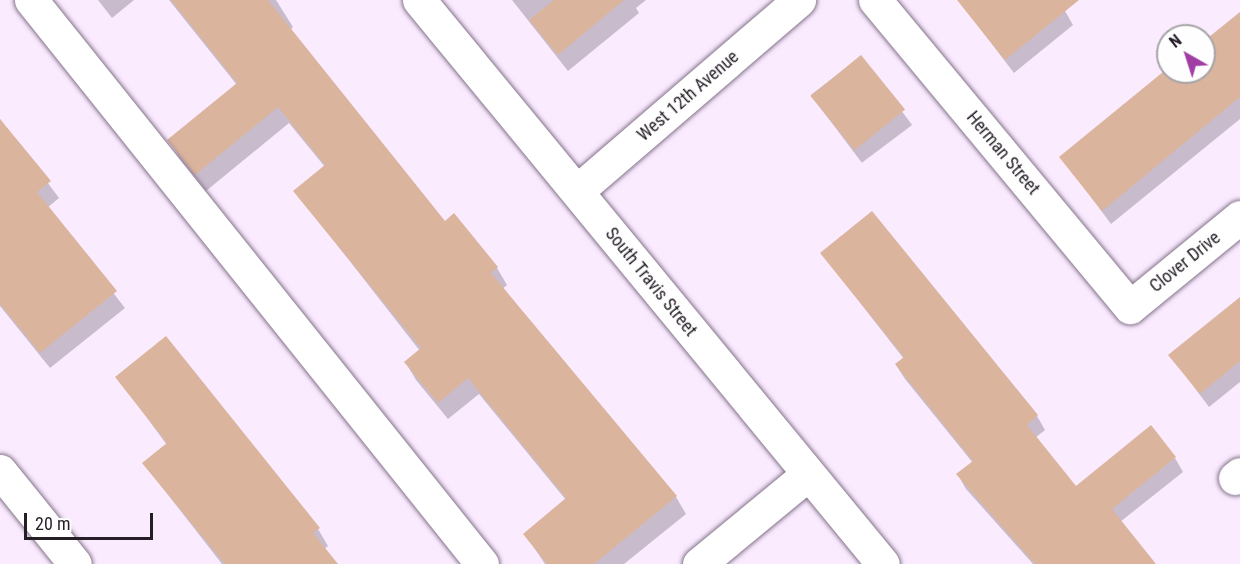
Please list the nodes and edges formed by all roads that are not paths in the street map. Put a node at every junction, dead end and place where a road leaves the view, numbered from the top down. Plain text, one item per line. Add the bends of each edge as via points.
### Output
1 (31, 0) edge
2 (419, 0) edge
3 (799, 0) edge
4 (875, 0) edge
5 (577, 191) junction
6 (1240, 217) edge
7 (1130, 307) joint
8 (0, 471) edge
9 (808, 474) junction
10 (75, 564) edge
11 (482, 564) edge
12 (699, 564) edge
13 (883, 564) edge

1 - 11 street
2 - 5 street, South Travis Street
3 - 5 street, West 12th Avenue
4 - 7 street, Herman Street
5 - 9 street, South Travis Street
6 - 7 street, Clover Drive
8 - 10 street
9 - 12 street
9 - 13 street, South Travis Street

